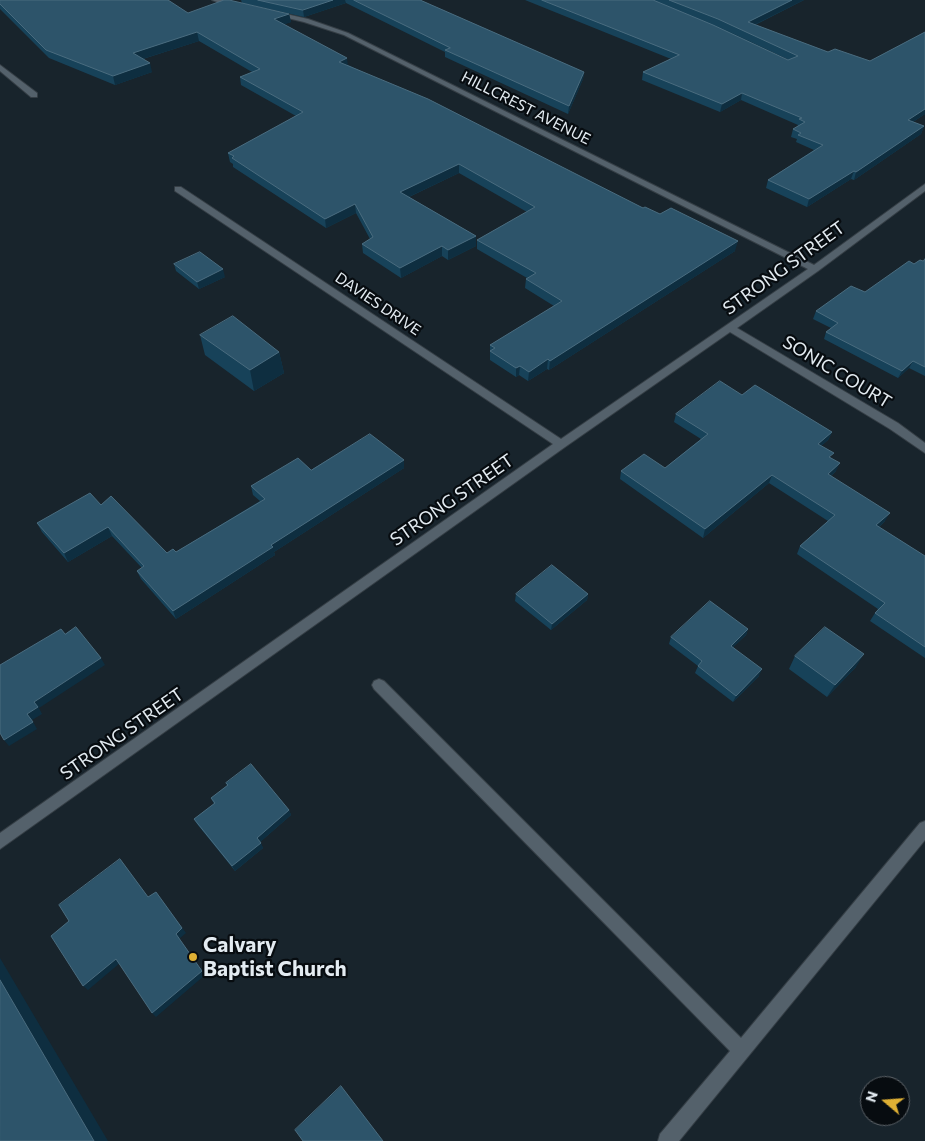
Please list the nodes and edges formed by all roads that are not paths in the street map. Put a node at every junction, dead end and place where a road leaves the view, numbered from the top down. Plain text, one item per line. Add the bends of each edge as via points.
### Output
1 (215, 0) edge
2 (247, 9) edge
3 (265, 12) edge
4 (0, 67) edge
5 (34, 95) dead end
6 (925, 187) edge
7 (178, 190) dead end
8 (815, 269) junction
9 (730, 328) junction
10 (561, 444) junction
11 (925, 449) edge
12 (379, 685) dead end
13 (925, 828) edge
14 (0, 842) edge
15 (742, 1051) junction
16 (668, 1141) edge

1 - 2 street
3 - 8 street, HILLCREST AVENUE via 306,20 346,34
4 - 5 street
6 - 8 street, STRONG STREET
7 - 10 street, DAVIES DRIVE
8 - 9 street, STRONG STREET
9 - 10 street, STRONG STREET
9 - 11 street, SONIC COURT via 894,426
10 - 14 street, STRONG STREET
12 - 15 street
13 - 15 street
15 - 16 street

